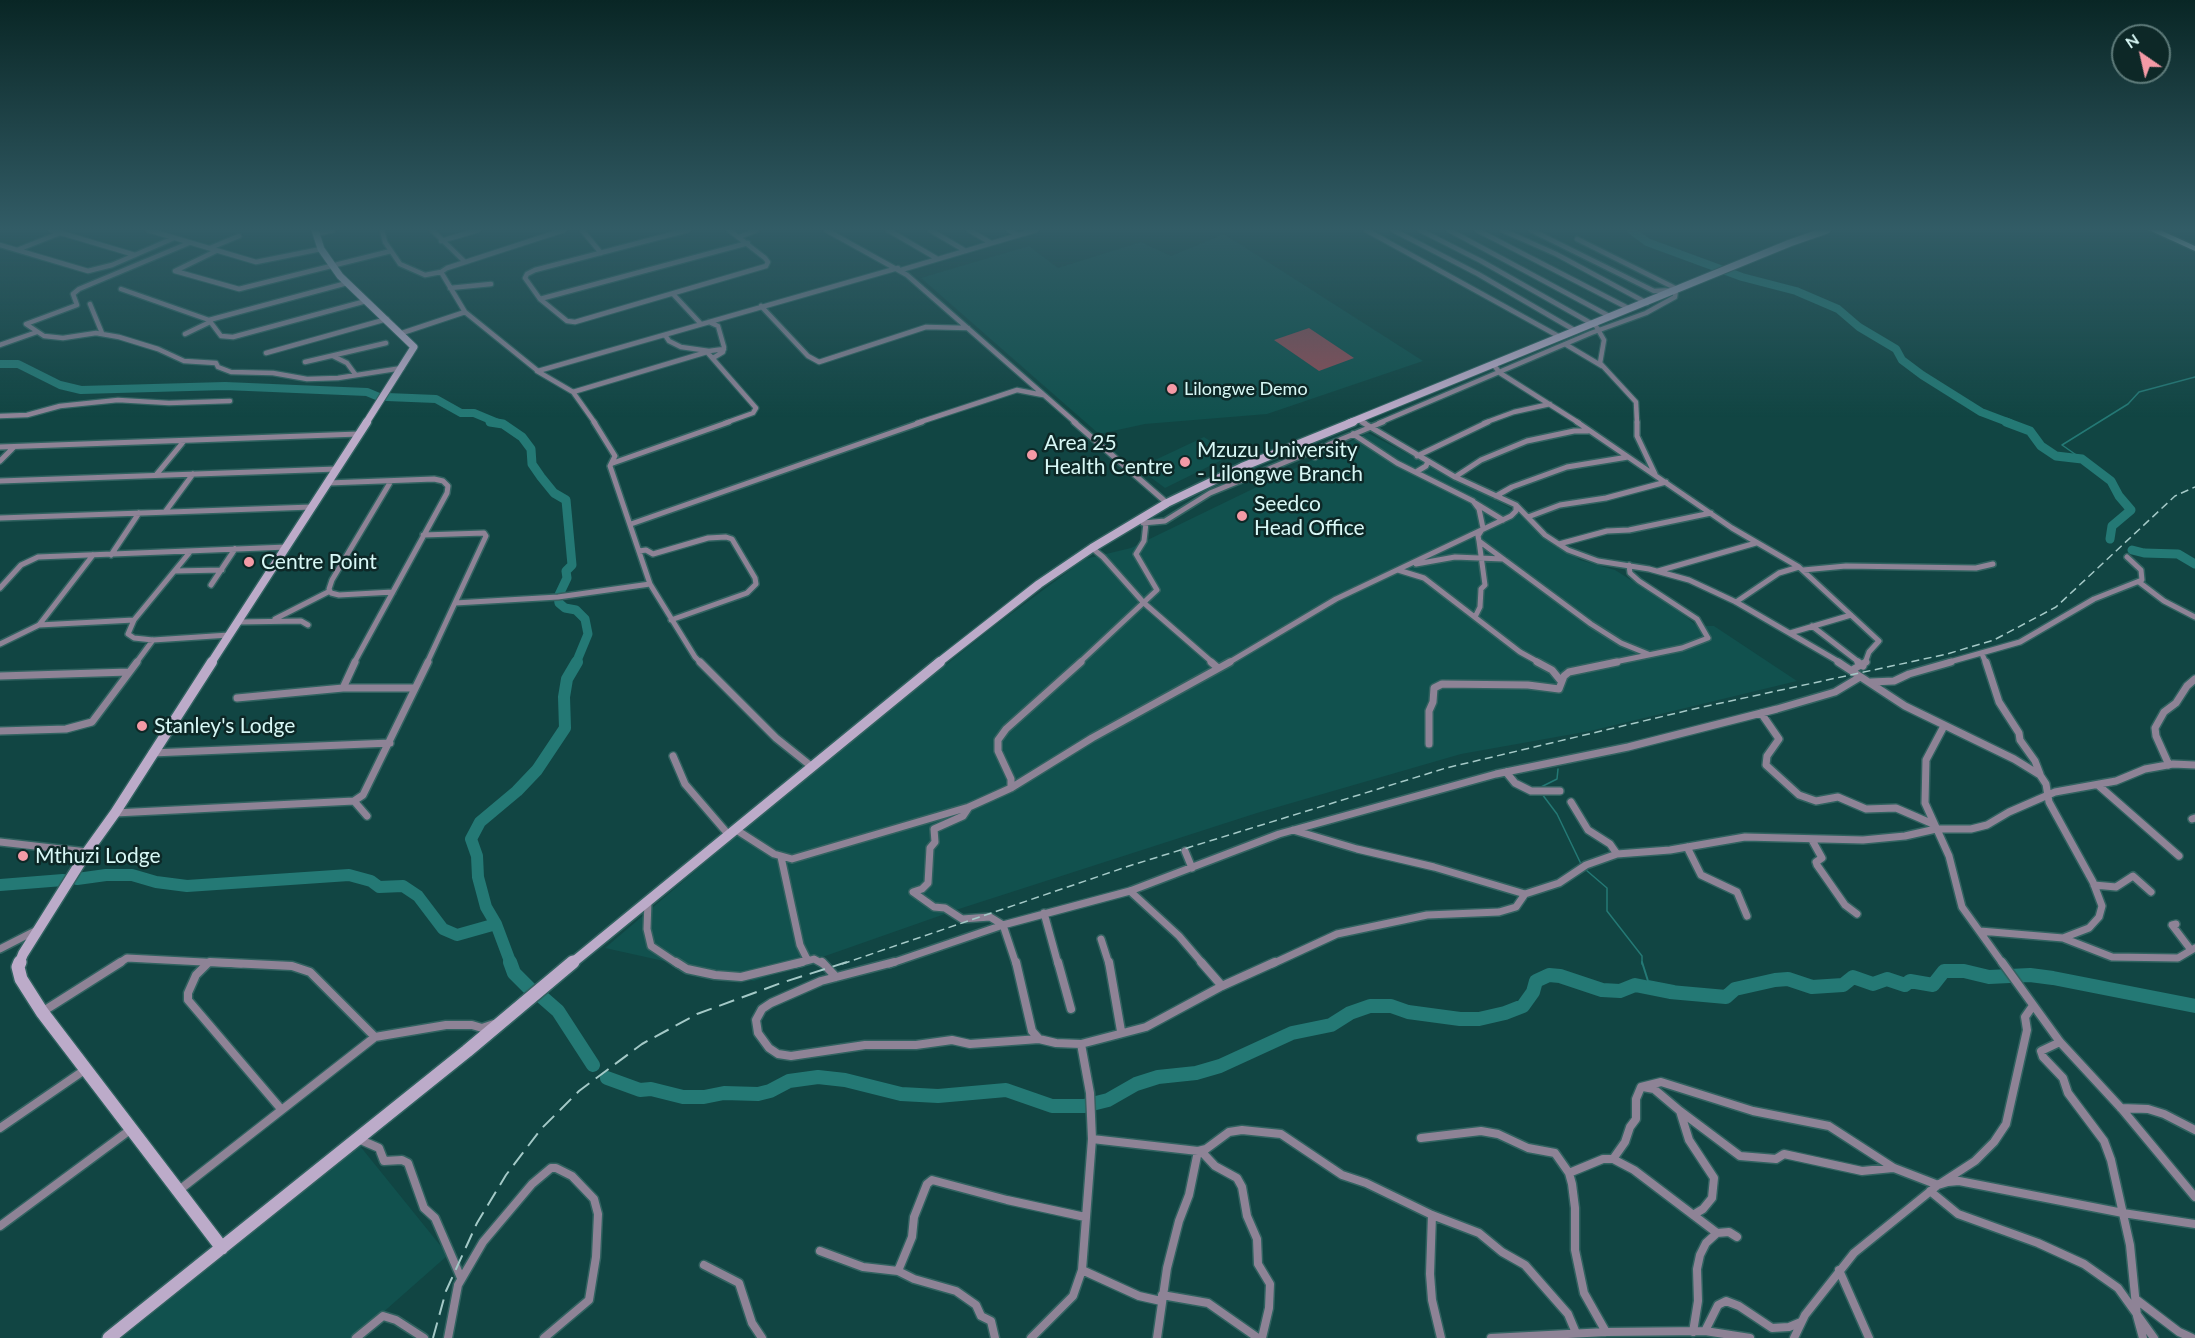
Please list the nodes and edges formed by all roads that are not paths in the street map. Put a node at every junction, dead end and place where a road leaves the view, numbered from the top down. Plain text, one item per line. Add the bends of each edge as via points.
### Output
1 (75, 292) edge
2 (130, 292) edge
3 (313, 292) edge
4 (357, 292) edge
5 (453, 292) edge
6 (535, 292) edge
7 (564, 292) edge
8 (679, 292) edge
9 (812, 292) edge
10 (926, 292) edge
11 (1477, 292) edge
12 (1510, 292) edge
13 (1536, 292) edge
14 (1565, 292) edge
15 (1599, 292) edge
16 (1627, 292) edge
17 (1671, 292) edge
18 (1676, 292) edge
19 (673, 294) junction
20 (540, 299) junction
21 (366, 301) junction
22 (1647, 303) junction
23 (90, 304) dead end
24 (761, 306) junction
25 (1631, 309) junction
26 (465, 312) junction
27 (1611, 317) junction
28 (387, 319) junction
29 (209, 321) junction
30 (709, 322) junction
31 (701, 324) junction
32 (1596, 327) junction
33 (968, 328) junction
34 (1576, 331) junction
35 (37, 332) junction
36 (102, 333) junction
37 (402, 333) junction
38 (185, 334) dead end
39 (665, 335) junction
40 (1561, 340) junction
41 (386, 343) dead end
42 (0, 345) edge
43 (724, 349) junction
44 (266, 353) dead end
45 (333, 356) junction
46 (713, 358) junction
47 (305, 362) dead end
48 (1493, 364) junction
49 (1602, 366) junction
50 (403, 368) junction
51 (534, 369) junction
52 (1500, 373) junction
53 (355, 374) junction
54 (573, 392) junction
55 (1043, 395) junction
56 (230, 400) dead end
57 (1550, 404) junction
58 (0, 416) edge
59 (1358, 419) junction
60 (1370, 428) junction
61 (1590, 431) junction
62 (359, 434) junction
63 (1353, 434) junction
64 (184, 441) junction
65 (1330, 444) junction
66 (0, 447) edge
67 (14, 447) junction
68 (1417, 456) junction
69 (1315, 457) dead end
70 (1628, 457) junction
71 (0, 461) edge
72 (1428, 461) junction
73 (613, 463) junction
74 (337, 469) junction
75 (1416, 472) junction
76 (193, 474) junction
77 (156, 475) junction
78 (1655, 475) junction
79 (1455, 477) junction
80 (391, 481) junction
81 (1, 482) edge
82 (1666, 482) junction
83 (328, 483) junction
84 (1496, 496) junction
85 (1473, 501) junction
86 (1167, 503) junction
87 (1516, 505) junction
88 (312, 507) junction
89 (165, 512) junction
90 (140, 513) junction
91 (1711, 513) junction
92 (1528, 517) junction
93 (0, 518) edge
94 (1503, 520) junction
95 (1133, 523) junction
96 (1146, 523) junction
97 (631, 524) junction
98 (1483, 528) junction
99 (423, 535) junction
100 (1479, 541) junction
101 (1756, 543) junction
102 (1559, 544) junction
103 (286, 547) junction
104 (1092, 548) junction
105 (235, 549) junction
106 (639, 551) junction
107 (190, 552) junction
108 (93, 555) junction
109 (111, 555) junction
110 (1481, 556) junction
111 (2127, 557) dead end
112 (1504, 559) junction
113 (1993, 564) dead end
114 (1629, 565) junction
115 (1801, 568) junction
116 (222, 570) junction
117 (1398, 570) junction
118 (175, 571) junction
119 (1658, 572) junction
120 (2139, 582) junction
121 (650, 584) junction
122 (211, 585) dead end
123 (0, 588) edge
124 (330, 591) junction
125 (393, 592) junction
126 (1736, 602) junction
127 (455, 603) junction
128 (1144, 603) junction
129 (1851, 615) junction
130 (1475, 617) junction
131 (2195, 617) edge
132 (134, 620) junction
133 (271, 620) junction
134 (671, 620) junction
135 (238, 622) junction
136 (308, 625) dead end
137 (39, 626) junction
138 (1812, 626) junction
139 (1790, 633) junction
140 (229, 635) junction
141 (153, 640) junction
142 (0, 644) edge
143 (1649, 654) junction
144 (1982, 654) junction
145 (1863, 666) junction
146 (1218, 669) junction
147 (1852, 670) junction
148 (129, 672) junction
149 (0, 676) edge
150 (1860, 677) junction
151 (2195, 680) edge
152 (1561, 681) junction
153 (1871, 682) junction
154 (344, 688) junction
155 (414, 688) junction
156 (237, 698) dead end
157 (1761, 713) junction
158 (1944, 726) junction
159 (0, 731) edge
160 (390, 742) junction
161 (1429, 744) dead end
162 (152, 753) junction
163 (673, 756) dead end
164 (2169, 765) junction
165 (2195, 765) edge
166 (811, 766) junction
167 (1506, 772) junction
168 (2040, 775) junction
169 (2098, 785) junction
170 (1011, 788) junction
171 (1560, 791) dead end
172 (2048, 796) junction
173 (354, 801) junction
174 (1571, 802) dead end
175 (969, 807) junction
176 (115, 813) junction
177 (367, 816) dead end
178 (1935, 826) junction
179 (1293, 830) junction
180 (731, 831) junction
181 (1812, 840) junction
182 (0, 842) edge
183 (1688, 847) junction
184 (1185, 851) dead end
185 (87, 852) junction
186 (1617, 854) junction
187 (2179, 856) dead end
188 (781, 857) junction
189 (1192, 868) junction
190 (2094, 885) junction
191 (1130, 891) junction
192 (2151, 891) dead end
193 (1525, 894) junction
194 (648, 899) junction
195 (1044, 913) junction
196 (1857, 914) dead end
197 (1747, 916) dead end
198 (2176, 924) dead end
199 (1003, 925) junction
200 (38, 929) junction
201 (1980, 932) junction
202 (2063, 938) junction
203 (1101, 939) dead end
204 (0, 949) edge
205 (2193, 949) edge
206 (807, 959) junction
207 (208, 963) junction
208 (836, 977) junction
209 (1222, 986) junction
210 (2032, 1007) junction
211 (1071, 1009) dead end
212 (42, 1012) junction
213 (502, 1021) junction
214 (1122, 1031) junction
215 (375, 1037) junction
216 (1039, 1039) junction
217 (2060, 1042) junction
218 (1081, 1044) junction
219 (86, 1069) junction
220 (1641, 1087) junction
221 (2121, 1108) junction
222 (281, 1109) junction
223 (1680, 1111) junction
224 (0, 1128) edge
225 (130, 1130) junction
226 (2195, 1130) edge
227 (356, 1138) junction
228 (1421, 1138) dead end
229 (1092, 1139) junction
230 (1200, 1151) junction
231 (1613, 1159) junction
232 (1894, 1168) junction
233 (1569, 1173) junction
234 (1934, 1188) junction
235 (178, 1191) junction
236 (2195, 1197) edge
237 (2123, 1213) junction
238 (1432, 1215) junction
239 (1693, 1215) junction
240 (1086, 1217) junction
241 (2195, 1224) edge
242 (0, 1226) edge
243 (1717, 1233) junction
244 (1737, 1237) dead end
245 (222, 1248) junction
246 (820, 1251) dead end
247 (704, 1265) dead end
248 (1082, 1270) junction
249 (1839, 1270) junction
250 (898, 1271) junction
251 (461, 1278) junction
252 (1161, 1298) junction
253 (2137, 1300) junction
254 (2137, 1316) junction
255 (1801, 1322) junction
256 (1705, 1331) junction
257 (1606, 1332) junction
258 (1693, 1332) junction
259 (1576, 1333) junction
260 (1677, 1335) edge
261 (109, 1338) edge
262 (356, 1338) edge
263 (424, 1338) edge
264 (448, 1338) edge
265 (544, 1338) edge
266 (762, 1338) edge
267 (995, 1338) edge
268 (1031, 1338) edge
269 (1157, 1338) edge
270 (1260, 1338) edge
271 (1441, 1338) edge
272 (1491, 1338) edge
273 (1750, 1338) edge
274 (1794, 1338) edge
275 (1869, 1338) edge
276 (2143, 1338) edge
277 (2154, 1338) edge
278 (2192, 1338) edge

1 - 35 street via 77,305 26,323
2 - 29 street
3 - 29 street
4 - 21 main road
5 - 26 street
6 - 20 street
7 - 20 street
8 - 19 street
9 - 24 street
10 - 33 street
11 - 40 street
12 - 34 street
13 - 32 street
14 - 27 street
15 - 25 street
16 - 22 street
17 - 22 main road
18 - 32 street via 1651,311
19 - 20 street via 572,322
19 - 31 street
21 - 28 main road
21 - 29 street via 233,337 221,336
22 - 25 main road
23 - 36 street
24 - 30 street
24 - 33 street via 808,356 819,362 926,327
25 - 27 main road
26 - 37 street
26 - 51 street
27 - 32 main road
28 - 37 main road
28 - 44 street
29 - 38 street
30 - 31 street
30 - 43 street via 718,326
31 - 39 street
32 - 34 main road
32 - 40 street
32 - 49 street via 1604,340 1599,359
33 - 55 street
34 - 40 main road
35 - 36 street via 63,338
35 - 42 street
36 - 53 street via 184,361 218,363 218,367 231,372 307,379
37 - 50 main road via 414,347
39 - 43 street via 681,347
39 - 51 street via 551,369
40 - 48 main road
40 - 49 street
40 - 52 street
41 - 45 street
43 - 46 street
45 - 47 street
45 - 53 street via 347,363
46 - 54 street via 703,352
46 - 73 street via 755,411
48 - 52 street
48 - 59 main road
49 - 78 street via 1636,402 1637,436
50 - 53 street
50 - 62 main road
51 - 54 street
52 - 57 street
52 - 60 street
54 - 73 street via 612,448
55 - 86 street
55 - 97 street via 1017,390 997,395
56 - 58 street via 118,400
57 - 61 street
57 - 68 street via 1471,428
59 - 60 street
59 - 86 main road
60 - 63 street
60 - 68 street
61 - 70 street
61 - 79 street via 1527,441 1481,460
62 - 64 street
62 - 74 main road
63 - 65 street
63 - 75 street
64 - 67 street
64 - 77 street
65 - 69 street
65 - 96 street via 1210,493 1166,521
66 - 67 street
67 - 71 street
68 - 72 street
70 - 78 street
70 - 84 street via 1566,466
72 - 75 street
72 - 79 street
73 - 97 street via 610,466
74 - 76 street
74 - 83 main road
75 - 85 street
76 - 77 street
76 - 89 street
77 - 81 street
78 - 82 street
79 - 84 street
80 - 83 street
80 - 99 street via 434,479 448,486
80 - 124 street via 332,580
82 - 91 street
82 - 92 street via 1569,503
83 - 88 main road
84 - 87 street
85 - 94 street
85 - 98 street via 1479,508
86 - 95 main road
87 - 92 street
87 - 94 street via 1514,513
88 - 89 street
88 - 103 main road
89 - 90 street
90 - 93 street
90 - 109 street
91 - 101 street
91 - 102 street via 1607,531
92 - 102 street
94 - 98 street
95 - 96 street
95 - 104 main road
96 - 128 street via 1144,541 1137,554 1157,590
97 - 106 street
98 - 100 street
98 - 117 street
99 - 125 street
99 - 127 street via 485,535
100 - 110 street
100 - 112 street
101 - 115 street
101 - 119 street
102 - 114 street via 1579,556
103 - 105 street
103 - 135 main road
104 - 128 street
104 - 166 main road via 998,616
105 - 107 street
105 - 116 street
106 - 121 street
106 - 134 street via 653,554 708,538 726,537 732,539 755,578 756,584 747,593
107 - 109 street
107 - 118 street
108 - 109 street
108 - 123 street via 32,559 21,564
108 - 137 street
110 - 112 street
110 - 117 street via 1436,560
110 - 130 street via 1485,585
111 - 120 street via 2142,572
112 - 143 street via 1591,624 1621,643
113 - 115 street via 1976,568
114 - 119 street
114 - 143 street via 1630,573 1639,581 1696,619 1708,638
115 - 126 street via 1779,573
115 - 129 street
116 - 118 street
116 - 122 street
117 - 130 street via 1424,578
117 - 146 street via 1311,612
118 - 132 street
119 - 126 street via 1689,580
120 - 131 street
120 - 144 street via 2094,599 2020,642
121 - 127 street via 558,597
121 - 134 street
124 - 125 street via 339,595
124 - 133 street
125 - 154 street
126 - 139 street
127 - 155 street
128 - 146 street
128 - 170 street via 998,740
129 - 138 street
129 - 145 street via 1879,641
130 - 152 street via 1520,652 1552,670
132 - 137 street
132 - 141 street via 128,631 130,636
133 - 135 street
133 - 136 street via 301,621
134 - 166 street via 702,665 776,738
135 - 140 main road
137 - 142 street
138 - 139 street
138 - 145 street
139 - 147 street
140 - 141 street
140 - 162 main road
141 - 148 street
143 - 152 street via 1569,672
144 - 153 street via 1894,681
144 - 168 street via 1999,702
145 - 147 street
146 - 170 street
147 - 150 street
148 - 149 street
148 - 159 street via 92,722 66,729
150 - 153 street
150 - 157 street via 1835,692
151 - 164 street via 2164,712 2155,728
152 - 161 street via 1561,687 1556,689 1528,685 1437,686 1428,716
153 - 158 street via 1905,706
154 - 155 street
154 - 156 street
155 - 160 street
157 - 167 street via 1628,747
157 - 178 street via 1779,738 1767,756 1766,765 1799,795 1816,801 1838,797 1866,809 1896,808
158 - 168 street
158 - 178 street via 1925,766 1925,803
160 - 162 street
160 - 173 street via 366,793
162 - 176 main road
163 - 180 street via 685,784 718,825
164 - 165 street
164 - 169 street
166 - 180 main road
167 - 171 street via 1525,789
167 - 179 street
168 - 172 street
169 - 172 street
169 - 187 street
170 - 175 street
172 - 178 street via 1971,830
172 - 190 street
173 - 176 street
173 - 177 street
174 - 186 street via 1588,831 1610,844
175 - 188 street via 811,855
175 - 199 street via 963,816 934,829 928,883 913,892 934,907 962,919 990,916
176 - 185 main road
178 - 181 street via 1877,839
178 - 201 street via 1949,856 1962,907
179 - 189 street
179 - 193 street
180 - 188 street
180 - 194 main road
181 - 183 street via 1745,837
181 - 196 street via 1822,858 1817,866 1845,905
182 - 185 street
183 - 186 street
183 - 197 street via 1701,876 1737,892
184 - 189 street
185 - 200 main road
186 - 193 street via 1586,865 1559,883
188 - 206 street
189 - 191 street
190 - 192 street via 2116,887 2133,876
190 - 202 street via 2102,906 2099,917 2089,928
191 - 195 street
191 - 209 street via 1179,936
193 - 209 street via 1516,907 1498,912 1427,915 1337,934
194 - 206 street via 651,946 687,969 741,977
194 - 213 main road
195 - 199 street
195 - 211 street
198 - 205 street via 2172,925
199 - 208 street
199 - 216 street via 1015,958 1029,1024
200 - 204 street
200 - 212 main road via 18,967
201 - 202 street
201 - 210 street
202 - 205 street via 2112,957 2178,958
203 - 214 street
206 - 208 street via 821,961
207 - 212 street via 127,958
207 - 215 street via 300,967 310,972
207 - 222 street via 196,975 188,1000
208 - 216 street via 762,1009 756,1025 769,1048 790,1056 865,1045
209 - 214 street via 1146,1027
210 - 217 street
210 - 234 street via 2025,1017 2027,1030 2006,1124 1975,1161
212 - 219 main road
213 - 215 street via 482,1028 472,1024 446,1025
213 - 227 main road
214 - 218 street
215 - 222 street
216 - 218 street
217 - 221 street
217 - 237 street via 2041,1051 2043,1057 2063,1078 2068,1093 2104,1141
218 - 229 street via 1090,1093
219 - 224 street
219 - 225 main road
220 - 223 street via 1654,1089
220 - 231 street via 1636,1099 1636,1119
220 - 232 street via 1661,1082 1753,1111 1829,1126
221 - 226 street via 2148,1109
221 - 236 street
222 - 235 street
223 - 232 street via 1740,1156 1758,1160 1785,1154 1862,1171
223 - 239 street via 1689,1140 1714,1178 1712,1198
225 - 235 main road
225 - 242 street
227 - 245 main road
227 - 251 street via 379,1148 384,1161 408,1163 424,1208 435,1218
228 - 233 street via 1481,1131 1498,1134 1528,1148 1552,1151
229 - 230 street
229 - 240 street
230 - 238 street via 1229,1132 1281,1134 1330,1169
230 - 252 street
230 - 270 street via 1215,1166 1237,1178 1242,1187 1247,1216 1257,1239 1258,1264 1270,1284 1269,1308
231 - 233 street via 1603,1159
231 - 239 street via 1634,1170
232 - 234 street
233 - 257 street via 1578,1270 1584,1293
234 - 237 street via 1959,1181
234 - 249 street via 1868,1240
234 - 254 street via 1958,1214 2084,1264 2118,1288
235 - 245 main road
237 - 241 street
237 - 253 street
238 - 259 street via 1479,1233 1525,1265 1568,1314
238 - 271 street via 1430,1274
239 - 243 street
240 - 248 street
240 - 250 street via 932,1180 914,1217 912,1237
243 - 244 street via 1728,1232
243 - 258 street via 1700,1255
245 - 261 main road
246 - 250 street via 863,1267
247 - 266 street via 739,1283 752,1323
248 - 252 street via 1139,1296
248 - 268 street via 1072,1296
249 - 255 street
249 - 275 street
250 - 267 street via 971,1300 981,1316 991,1321
251 - 264 street
251 - 265 street via 495,1226 532,1184 551,1168 567,1172 587,1190 597,1206 596,1263 589,1300
252 - 269 street
252 - 270 street via 1208,1303
253 - 254 street
253 - 278 street
254 - 276 street
254 - 277 street
255 - 256 street via 1772,1328 1726,1300 1718,1305
255 - 274 street
256 - 258 street
256 - 273 street
257 - 259 street
257 - 260 street
258 - 260 street
259 - 272 street
262 - 263 street via 383,1316

